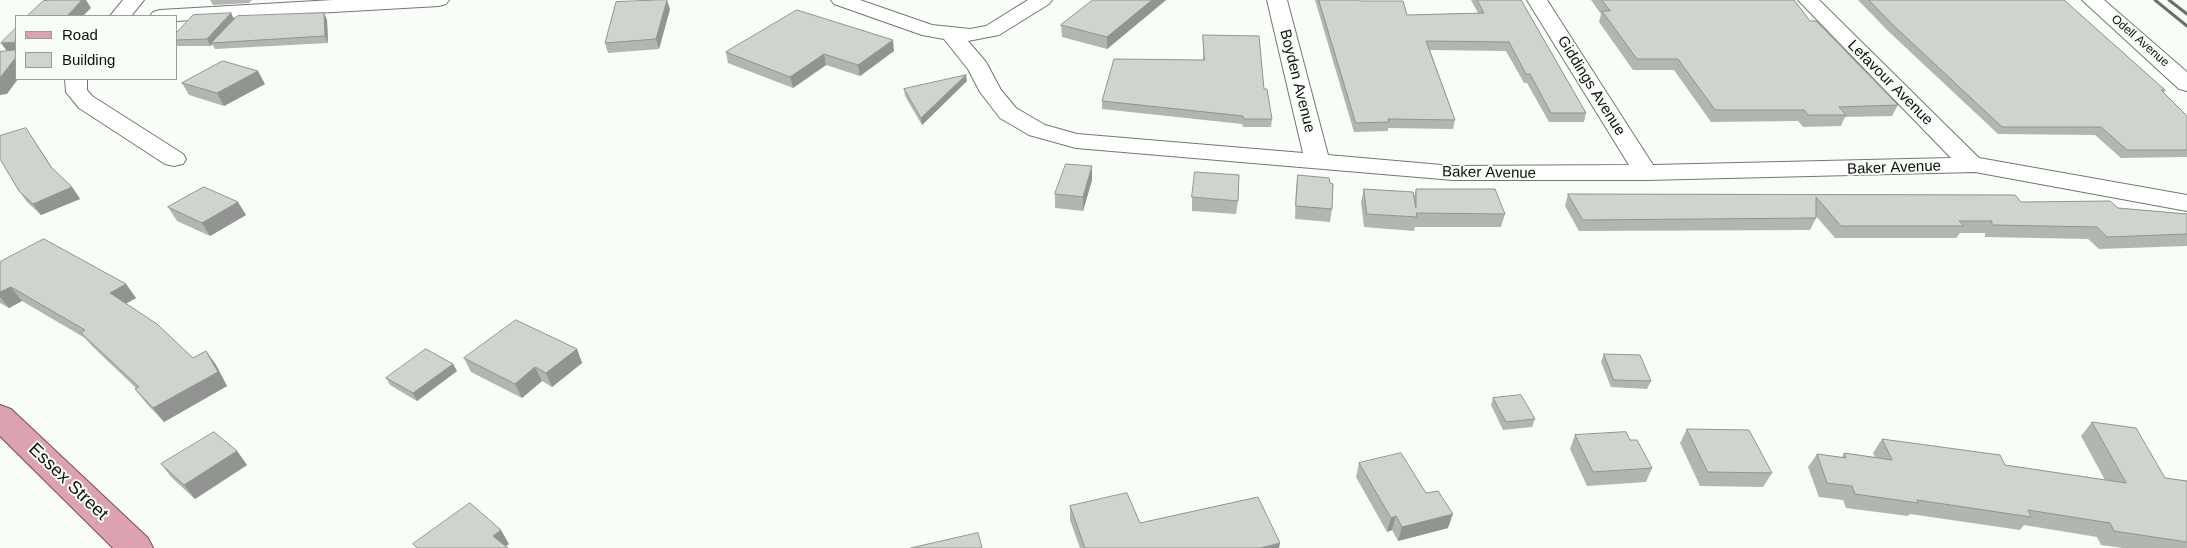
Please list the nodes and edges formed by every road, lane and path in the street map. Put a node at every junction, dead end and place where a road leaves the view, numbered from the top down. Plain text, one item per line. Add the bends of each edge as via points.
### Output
1 (134, 0) edge
2 (439, 0) edge
3 (841, 0) edge
4 (1042, 0) edge
5 (1277, 0) edge
6 (1537, 0) edge
7 (1808, 0) edge
8 (2092, 0) edge
9 (121, 15) edge
10 (177, 15) edge
11 (950, 33) junction
12 (76, 80) edge
13 (2187, 84) edge
14 (174, 159) dead end
15 (1317, 161) junction
16 (1972, 165) junction
17 (1646, 173) junction
18 (2187, 203) edge
19 (0, 417) edge
20 (136, 548) edge

1 - 9 street
2 - 10 street
3 - 11 street via 928,31
4 - 11 street via 992,31 970,35
5 - 15 street, Boyden Avenue
6 - 17 street, Giddings Avenue
7 - 16 street, Lefavour Avenue
8 - 13 street, Odell Avenue
11 - 15 street, Baker Avenue via 978,67 991,92 1008,113 1037,130 1076,141
12 - 14 street via 78,95 87,103
15 - 17 street, Baker Avenue via 1452,174
16 - 17 street, Baker Avenue
16 - 18 street, Baker Avenue
19 - 20 main road, Essex Street

